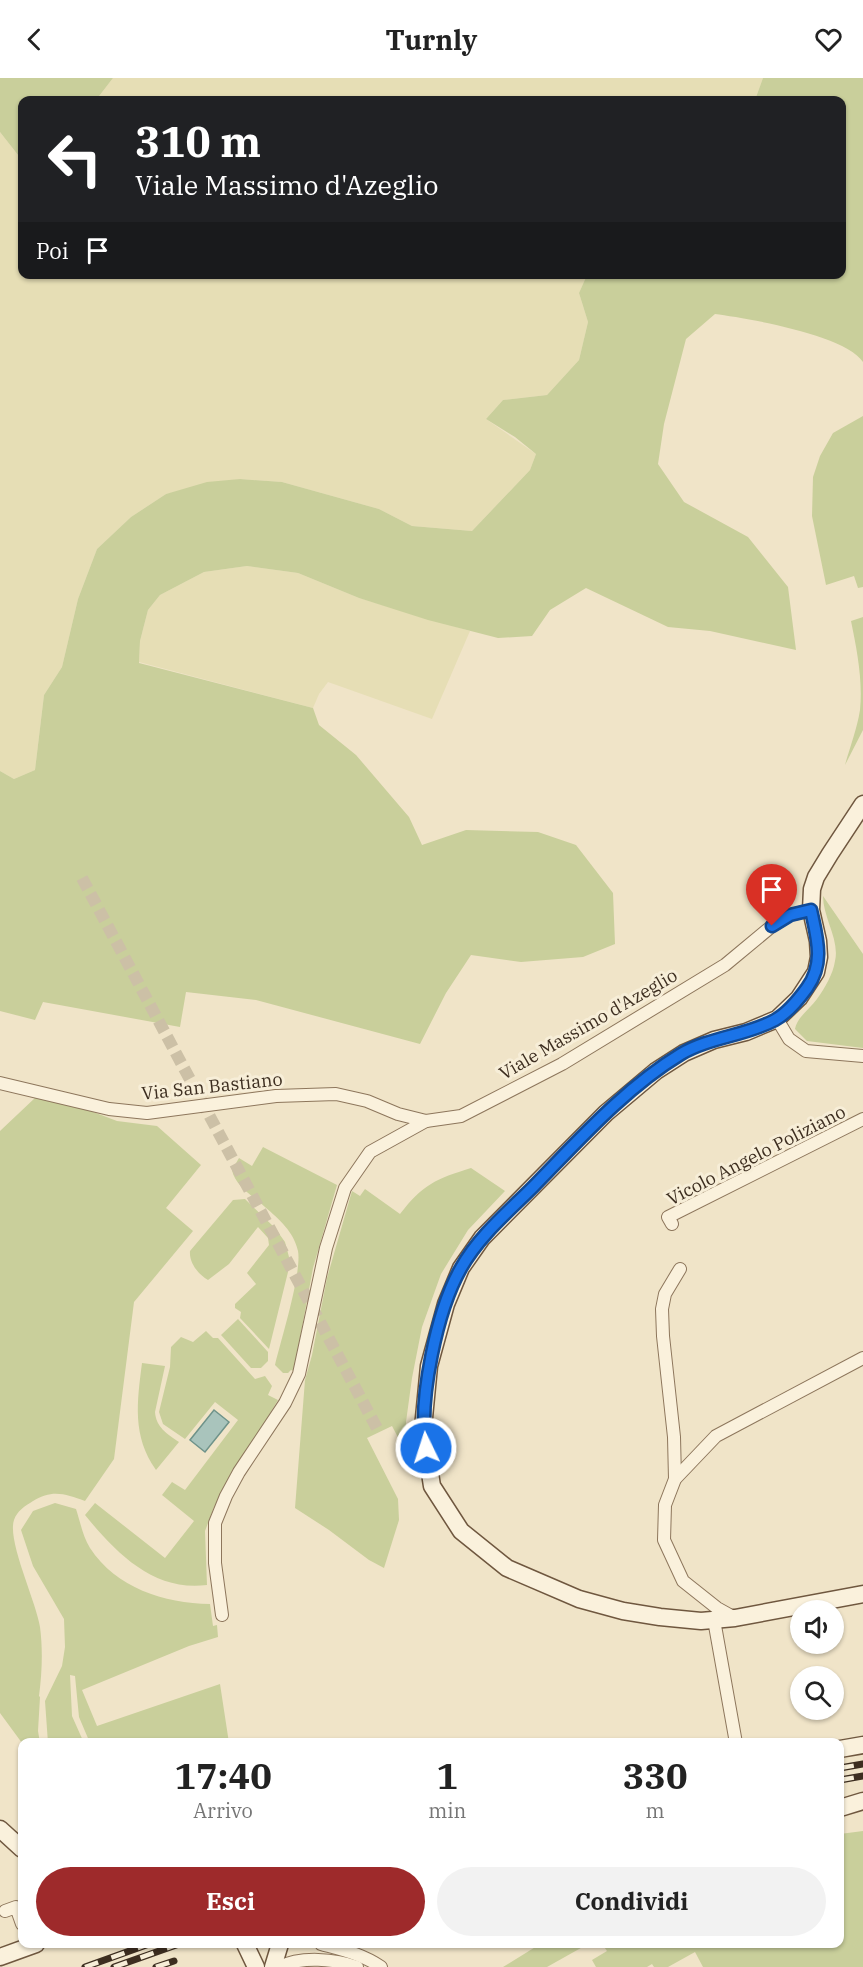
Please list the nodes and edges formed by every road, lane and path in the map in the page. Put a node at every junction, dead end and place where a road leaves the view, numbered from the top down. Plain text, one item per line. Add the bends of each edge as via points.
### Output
1 (863, 804) edge
2 (811, 910) junction
3 (777, 1019) junction
4 (863, 1056) edge
5 (0, 1083) edge
6 (863, 1119) edge
7 (426, 1121) junction
8 (672, 1224) dead end
9 (680, 1269) dead end
10 (863, 1359) edge
11 (675, 1479) junction
12 (863, 1594) edge
13 (222, 1616) dead end
14 (735, 1618) junction
15 (714, 1620) junction
16 (735, 1738) edge
17 (863, 1745) edge
18 (844, 1748) edge
19 (863, 1801) edge
20 (844, 1802) edge
21 (844, 1808) edge
22 (0, 1829) edge
23 (18, 1845) edge
24 (25, 1948) edge
25 (246, 1948) edge
26 (279, 1948) edge
27 (336, 1948) edge
28 (0, 1957) edge
29 (256, 1967) edge
30 (273, 1967) edge
31 (280, 1967) edge
32 (357, 1967) edge
33 (381, 1967) edge

1 - 2 main road via 816,877
2 - 3 main road via 818,941 816,972 799,998
2 - 7 street, Viale Massimo d'Azeglio via 790,915 772,926 725,965 562,1064 461,1116
3 - 4 street via 789,1039 806,1051
3 - 15 main road via 684,1053 656,1071 591,1129 482,1238 461,1268 446,1304 429,1366 423,1428 432,1486 461,1531 507,1568 579,1599 660,1617
5 - 7 street, Via San Bastiano via 109,1109 147,1113 276,1096 336,1094
6 - 8 street, Vicolo Angelo Poliziano via 668,1217
7 - 13 street, Viale Massimo d'Azeglio via 370,1152 345,1188 326,1248 299,1374 239,1472 215,1523 213,1542
9 - 11 street via 665,1294 662,1309
10 - 11 street via 716,1436
11 - 14 street via 665,1505 664,1540 682,1581
12 - 14 main road
14 - 15 main road
15 - 16 street
17 - 18 main road
19 - 20 main road
19 - 21 main road
22 - 23 main road
24 - 28 main road
25 - 29 main road
26 - 30 main road
27 - 33 street via 369,1958
31 - 32 street via 320,1960

